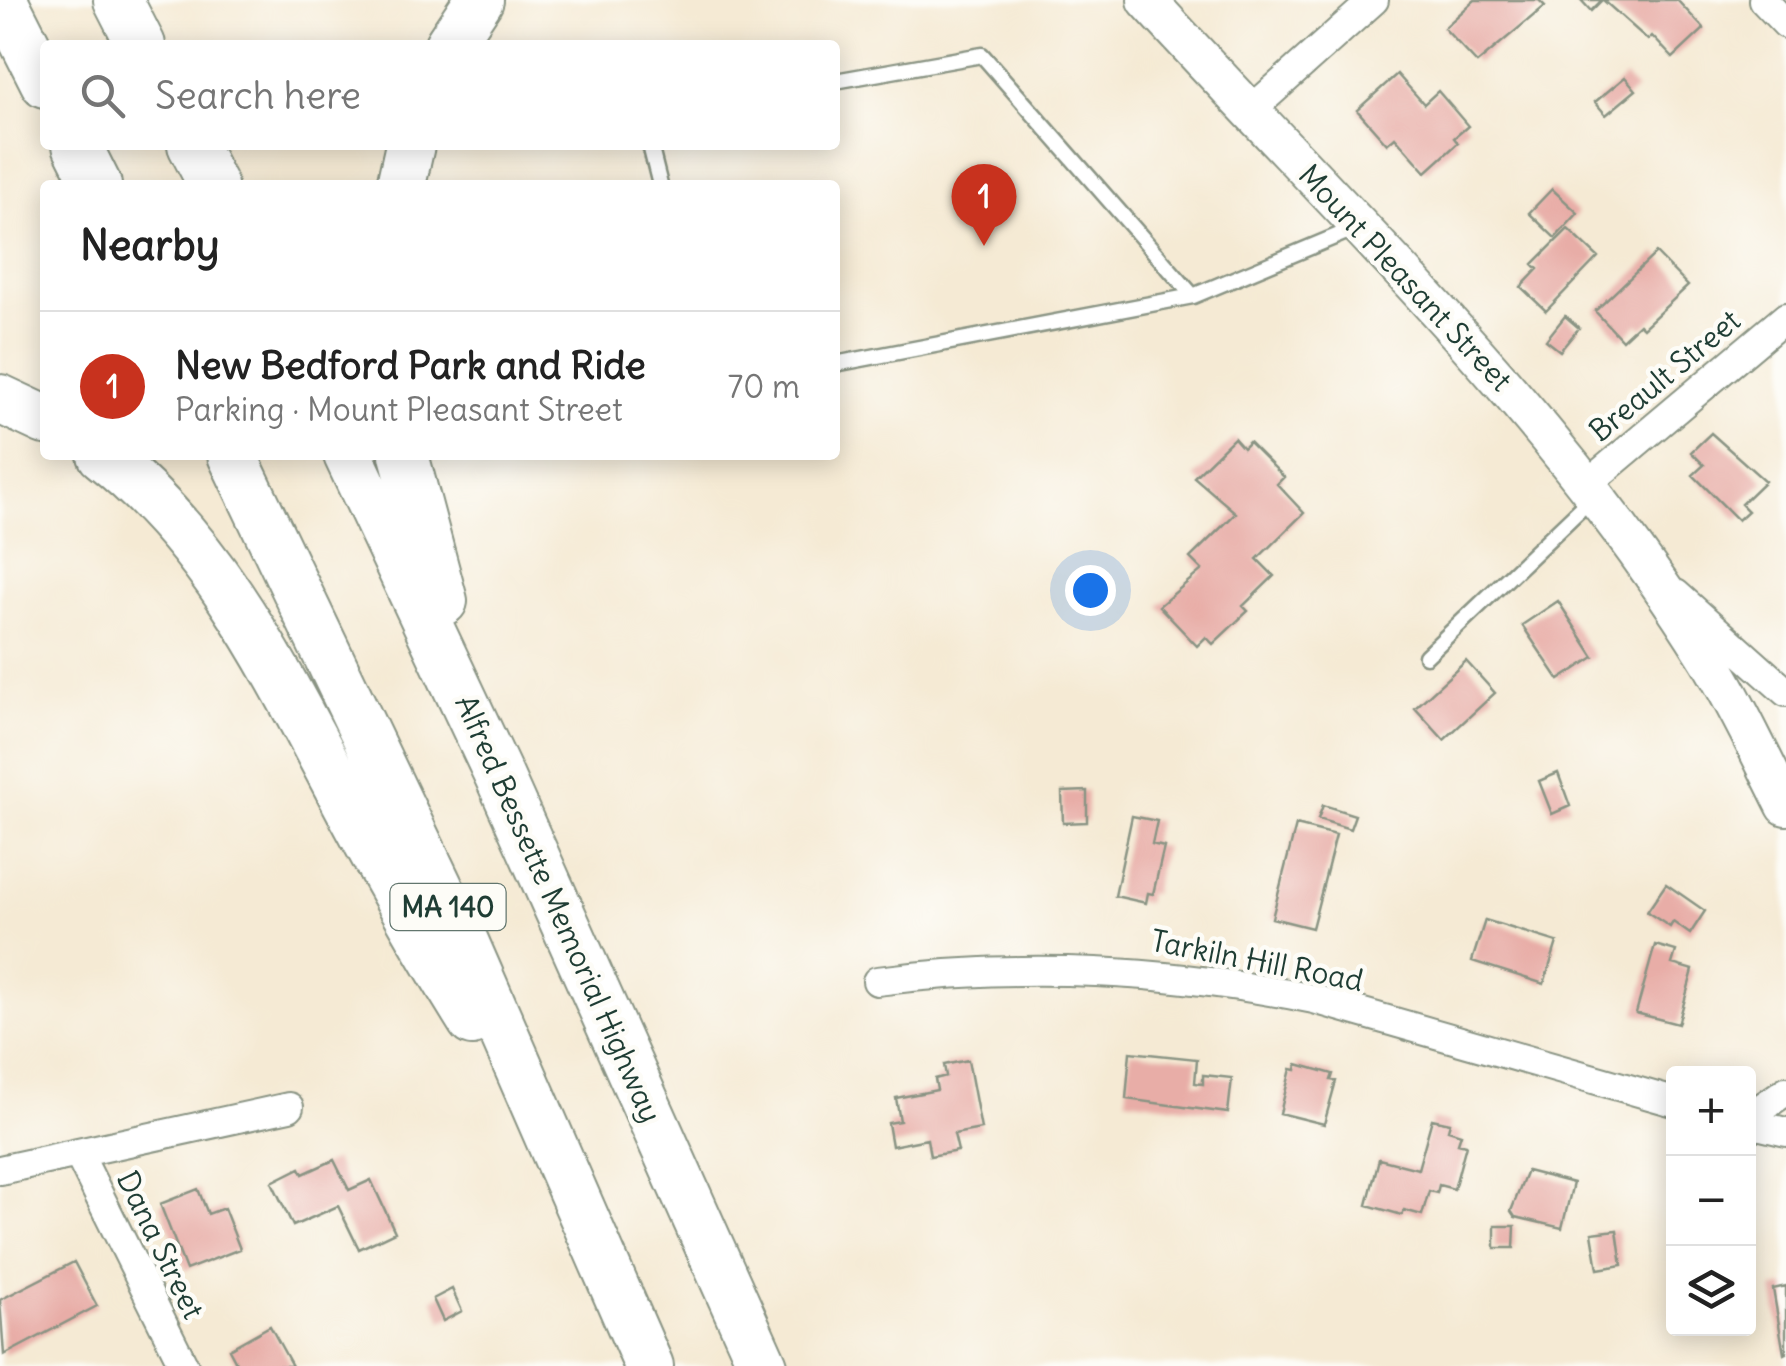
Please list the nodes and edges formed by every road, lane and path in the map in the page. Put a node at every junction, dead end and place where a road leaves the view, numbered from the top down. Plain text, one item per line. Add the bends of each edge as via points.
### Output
1 (3, 0) edge
2 (118, 0) edge
3 (478, 0) edge
4 (1146, 0) edge
5 (1374, 0) edge
6 (1763, 0) edge
7 (1786, 24) edge
8 (138, 40) edge
9 (452, 40) edge
10 (40, 72) edge
11 (840, 80) edge
12 (1250, 112) junction
13 (80, 150) edge
14 (195, 150) edge
15 (409, 150) edge
16 (651, 150) edge
17 (94, 180) edge
18 (210, 180) edge
19 (401, 180) edge
20 (659, 180) edge
21 (1361, 226) junction
22 (1193, 296) junction
23 (1786, 317) edge
24 (840, 363) edge
25 (0, 398) edge
26 (40, 418) edge
27 (108, 460) edge
28 (234, 460) edge
29 (350, 460) edge
30 (405, 460) edge
31 (1589, 491) junction
32 (1648, 570) junction
33 (1426, 656) dead end
34 (1786, 692) edge
35 (499, 776) junction
36 (1786, 806) edge
37 (877, 981) dead end
38 (1786, 1091) edge
39 (1666, 1100) edge
40 (289, 1108) dead end
41 (1756, 1114) edge
42 (1756, 1123) edge
43 (1786, 1132) edge
44 (78, 1153) junction
45 (562, 1162) junction
46 (0, 1170) edge
47 (184, 1366) edge
48 (649, 1366) edge
49 (763, 1366) edge

1 - 10 highway
2 - 8 highway
3 - 9 highway
4 - 12 main road, Mount Pleasant Street
5 - 12 street
6 - 7 street
11 - 22 lane via 982,55
12 - 21 main road, Mount Pleasant Street
13 - 17 highway
14 - 18 highway
15 - 19 highway
16 - 20 lane
21 - 22 lane
21 - 31 main road, Mount Pleasant Street via 1488,365
22 - 24 lane
23 - 31 street, Breault Street
25 - 26 highway
27 - 45 highway via 192,542 248,622 417,930
28 - 45 highway, MA 140 via 361,718
29 - 35 highway, Alfred Bessette Memorial Highway / MA 140
30 - 35 highway
31 - 32 main road, Mount Pleasant Street
31 - 33 lane
32 - 34 street, Mount Pleasant Street
32 - 36 main road, Mount Pleasant Street via 1710,660
35 - 49 highway, Alfred Bessette Memorial Highway / MA 140
37 - 39 street, Tarkiln Hill Road via 1040,967 1254,987
38 - 41 street
40 - 44 street
42 - 43 street
44 - 46 street
44 - 47 street, Dana Street
45 - 48 highway, MA 140

